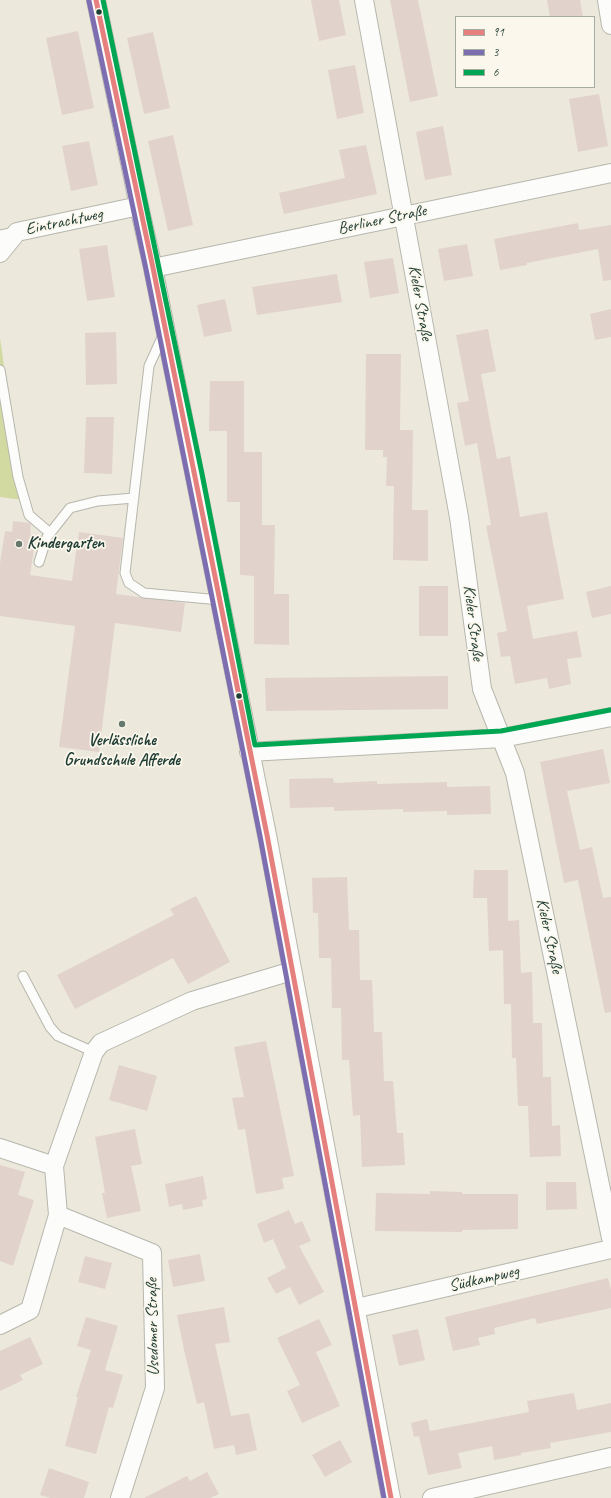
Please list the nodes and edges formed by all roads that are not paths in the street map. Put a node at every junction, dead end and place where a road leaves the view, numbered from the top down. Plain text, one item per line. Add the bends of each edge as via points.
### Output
1 (96, 0) edge
2 (364, 0) edge
3 (607, 0) edge
4 (611, 25) edge
5 (611, 173) edge
6 (139, 206) junction
7 (403, 215) junction
8 (8, 234) edge
9 (0, 253) edge
10 (153, 268) junction
11 (165, 330) junction
12 (0, 370) edge
13 (134, 498) junction
14 (50, 533) junction
15 (39, 562) dead end
16 (220, 600) junction
17 (611, 717) edge
18 (502, 738) junction
19 (249, 752) junction
20 (292, 971) junction
21 (23, 976) dead end
22 (94, 1052) junction
23 (0, 1148) edge
24 (54, 1166) junction
25 (58, 1215) junction
26 (611, 1238) edge
27 (611, 1249) edge
28 (357, 1308) junction
29 (0, 1325) edge
30 (611, 1457) edge
31 (120, 1498) edge
32 (391, 1498) edge
33 (432, 1498) edge

1 - 6 street
2 - 7 street, Kieler Straße
3 - 4 street
5 - 7 street, Berliner Straße
6 - 8 street, Eintrachtweg
6 - 10 street
7 - 10 street, Berliner Straße
7 - 18 street, Kieler Straße via 459,517 482,689
8 - 9 street, Eintrachtweg
10 - 11 street
11 - 13 lane via 149,366
11 - 16 street
12 - 14 lane via 18,477 29,515
13 - 14 lane via 98,501 70,508
13 - 16 lane via 125,573 129,583 144,593
14 - 15 lane
16 - 19 street
17 - 18 street
18 - 19 street
18 - 26 street, Kieler Straße via 515,773
19 - 20 street
20 - 22 street via 192,1002 101,1043
20 - 28 street
21 - 22 lane via 50,1027 58,1036
22 - 24 street
23 - 24 street
24 - 25 street
25 - 29 street via 30,1310
25 - 31 street, Usedomer Straße via 152,1253 154,1388
27 - 28 street, Südkampweg
28 - 32 street
30 - 33 street

